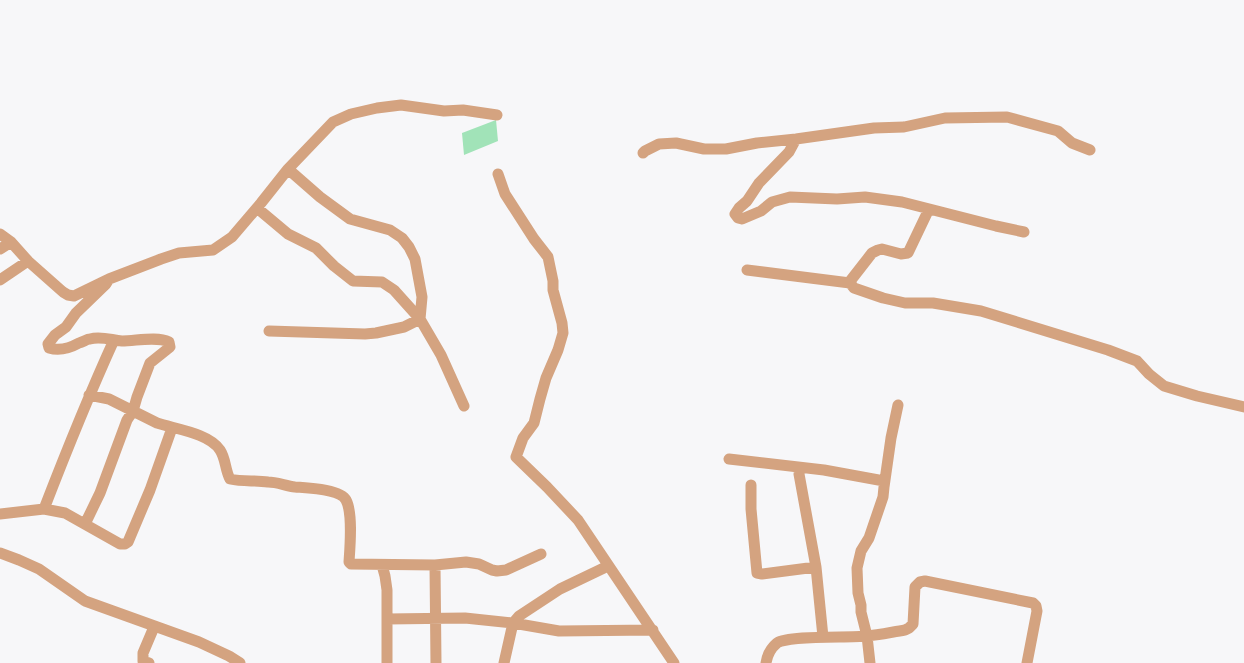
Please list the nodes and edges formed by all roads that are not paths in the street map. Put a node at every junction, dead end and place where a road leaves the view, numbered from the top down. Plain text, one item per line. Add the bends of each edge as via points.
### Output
1 (497, 115) dead end
2 (796, 139) junction
3 (1090, 150) dead end
4 (643, 153) dead end
5 (288, 169) junction
6 (498, 174) dead end
7 (257, 208) junction
8 (929, 209) junction
9 (1024, 232) dead end
10 (0, 234) edge
11 (11, 242) junction
12 (0, 249) edge
13 (28, 261) junction
14 (747, 270) dead end
15 (109, 279) junction
16 (0, 280) edge
17 (850, 283) junction
18 (420, 319) junction
19 (269, 331) dead end
20 (114, 340) junction
21 (89, 395) junction
22 (898, 405) dead end
23 (464, 406) dead end
24 (1244, 407) edge
25 (133, 411) junction
26 (172, 428) junction
27 (729, 459) dead end
28 (800, 474) dead end
29 (884, 481) junction
30 (751, 485) dead end
31 (44, 509) junction
32 (0, 514) edge
33 (86, 524) junction
34 (0, 553) edge
35 (541, 554) dead end
36 (382, 565) junction
37 (435, 565) junction
38 (608, 566) junction
39 (816, 567) junction
40 (387, 619) junction
41 (435, 619) junction
42 (513, 623) junction
43 (154, 626) junction
44 (653, 630) junction
45 (867, 636) junction
46 (823, 637) junction
47 (149, 663) edge
48 (240, 663) edge
49 (387, 663) edge
50 (436, 663) edge
51 (504, 663) edge
52 (674, 663) edge
53 (766, 663) edge
54 (870, 663) edge
55 (1028, 663) edge

1 - 5 street via 401,105 350,114 333,122
2 - 3 street via 904,127 946,118 1007,117 1058,131 1072,143
2 - 4 street via 726,149 659,144
2 - 8 street via 789,152 736,211 738,218 790,197 865,197
5 - 7 street
5 - 18 street via 350,219 390,230 402,238 416,267 422,297
6 - 38 street via 505,194 548,257 563,333 534,423 523,438 516,457 578,520
7 - 15 street via 232,237 213,250 179,253
7 - 18 street via 288,234 316,248 353,281 382,282 394,290
8 - 9 street
8 - 17 street via 908,253 882,249 872,253
10 - 11 street
11 - 12 street
11 - 13 street
13 - 15 street via 68,295 74,296
13 - 16 street
14 - 17 street
15 - 20 street via 48,344 53,350 77,345 90,338
17 - 24 street via 854,288 883,298 981,311 1108,350 1137,361 1164,386
18 - 19 street via 404,328 365,334
18 - 23 street
20 - 21 street
20 - 25 street via 169,342 170,347 150,363
21 - 25 street via 109,399
21 - 31 street
22 - 29 street
25 - 26 street
25 - 33 street
26 - 33 street via 128,542 120,544
26 - 36 street via 214,443 220,450 230,479 319,488 342,496 350,522 349,562
27 - 29 street
28 - 39 street
29 - 45 street via 883,497 857,568
30 - 39 street via 757,573
31 - 32 street
31 - 33 street via 65,513
34 - 43 street via 39,569 85,601
35 - 37 street via 497,571 466,562
36 - 37 street
36 - 40 street via 387,590
37 - 41 street
38 - 42 street via 560,589 518,616
38 - 44 street
39 - 46 street
40 - 41 street
40 - 49 street
41 - 42 street via 465,618
41 - 50 street
42 - 44 street via 560,631
42 - 51 street
43 - 47 street via 142,653 143,661
43 - 48 street via 199,642
44 - 52 street
45 - 46 street
45 - 54 street
45 - 55 street via 905,630 911,626 915,587 925,581 1033,603 1037,611
46 - 53 street via 778,643 767,656

